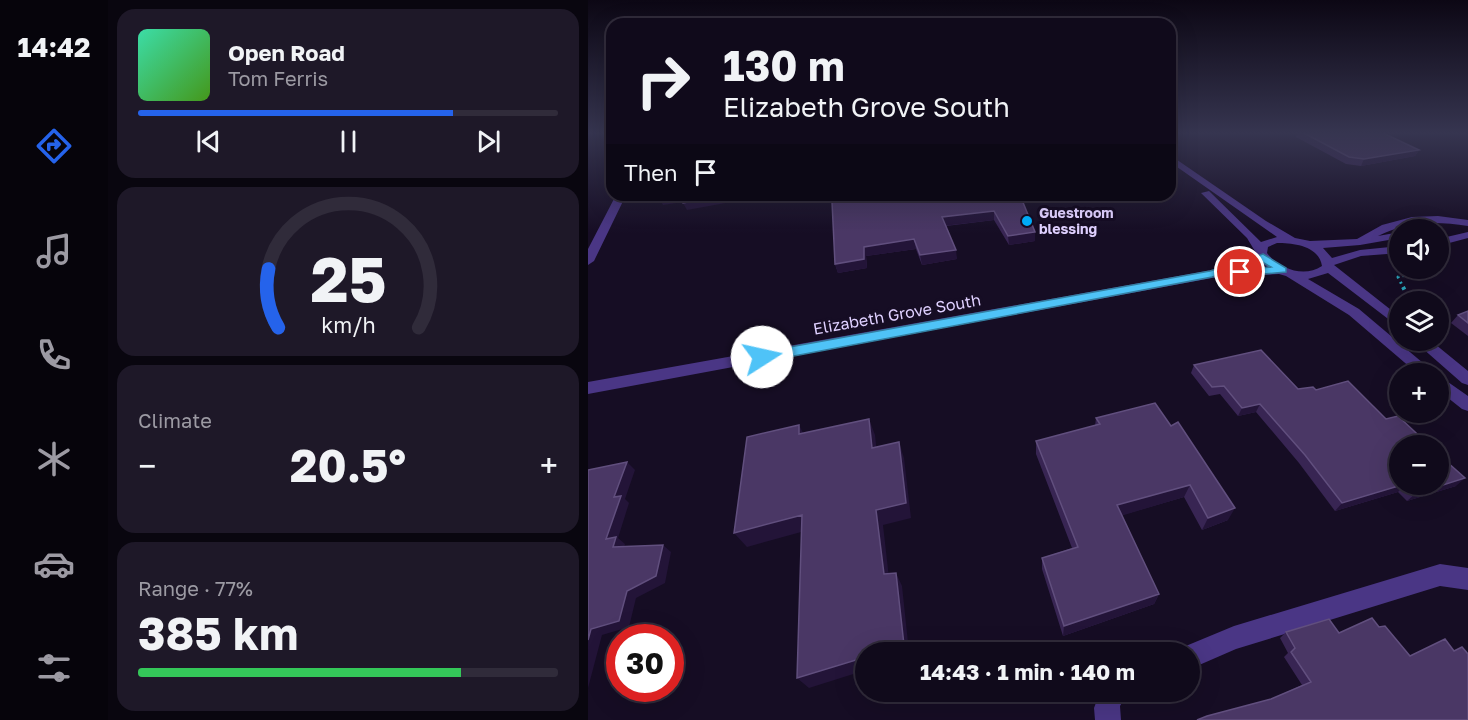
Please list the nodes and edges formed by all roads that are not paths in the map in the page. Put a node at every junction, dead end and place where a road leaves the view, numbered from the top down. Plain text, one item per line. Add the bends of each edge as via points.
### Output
1 (1179, 166) edge
2 (1186, 171) junction
3 (618, 201) edge
4 (1468, 223) edge
5 (1449, 226) edge
6 (1468, 235) edge
7 (1389, 236) edge
8 (1449, 240) edge
9 (1293, 241) junction
10 (1360, 242) junction
11 (1308, 245) junction
12 (1389, 250) edge
13 (1262, 253) junction
14 (588, 261) edge
15 (1328, 265) junction
16 (1285, 271) junction
17 (1212, 274) junction
18 (1389, 315) edge
19 (1434, 351) edge
20 (1416, 363) edge
21 (1468, 379) edge
22 (588, 388) edge
23 (1449, 390) edge
24 (1468, 405) edge
25 (1468, 579) edge
26 (1200, 653) edge
27 (1109, 702) edge
28 (1108, 720) edge

1 - 2 street
2 - 9 street
2 - 13 street via 1251,236
3 - 14 street
4 - 5 street
4 - 10 street via 1432,218 1407,220 1377,229
6 - 8 street
7 - 10 street
9 - 11 street
9 - 13 street, Elizabeth Grove South via 1275,240 1263,245
10 - 11 street
11 - 15 street via 1322,253
12 - 15 street, Elizabeth Grove South via 1360,252
13 - 16 street
13 - 17 street, Elizabeth Grove South
15 - 16 street, Elizabeth Grove South via 1317,274
15 - 18 street
16 - 17 street, Elizabeth Grove South
16 - 20 street via 1354,312
17 - 22 street, Elizabeth Grove South
19 - 21 street
23 - 24 street
25 - 26 street via 1449,575 1429,578 1234,638
27 - 28 street

